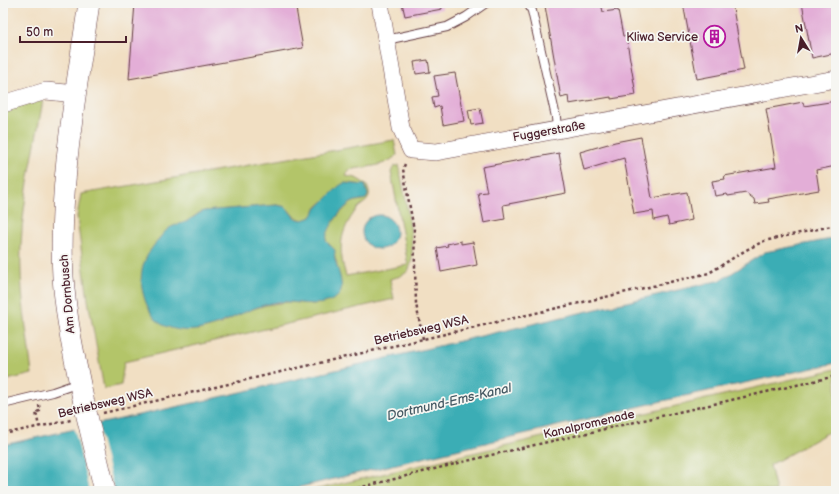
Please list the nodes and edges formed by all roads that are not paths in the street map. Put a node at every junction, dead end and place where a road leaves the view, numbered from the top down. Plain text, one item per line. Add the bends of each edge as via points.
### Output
1 (89, 3) edge
2 (380, 3) edge
3 (486, 3) edge
4 (528, 3) edge
5 (386, 40) junction
6 (836, 80) edge
7 (76, 94) junction
8 (3, 104) edge
9 (557, 130) junction
10 (79, 383) junction
11 (3, 404) edge
12 (105, 491) edge

1 - 7 street, Am Dornbusch
2 - 5 street
3 - 5 lane via 447,26
4 - 9 lane via 532,11
5 - 9 street, Fuggerstraße via 401,128 411,150 436,152
6 - 9 street, Fuggerstraße
7 - 8 street via 46,90
7 - 10 street, Am Dornbusch via 62,221 63,277
10 - 11 lane
10 - 12 street, Am Dornbusch, bridge

